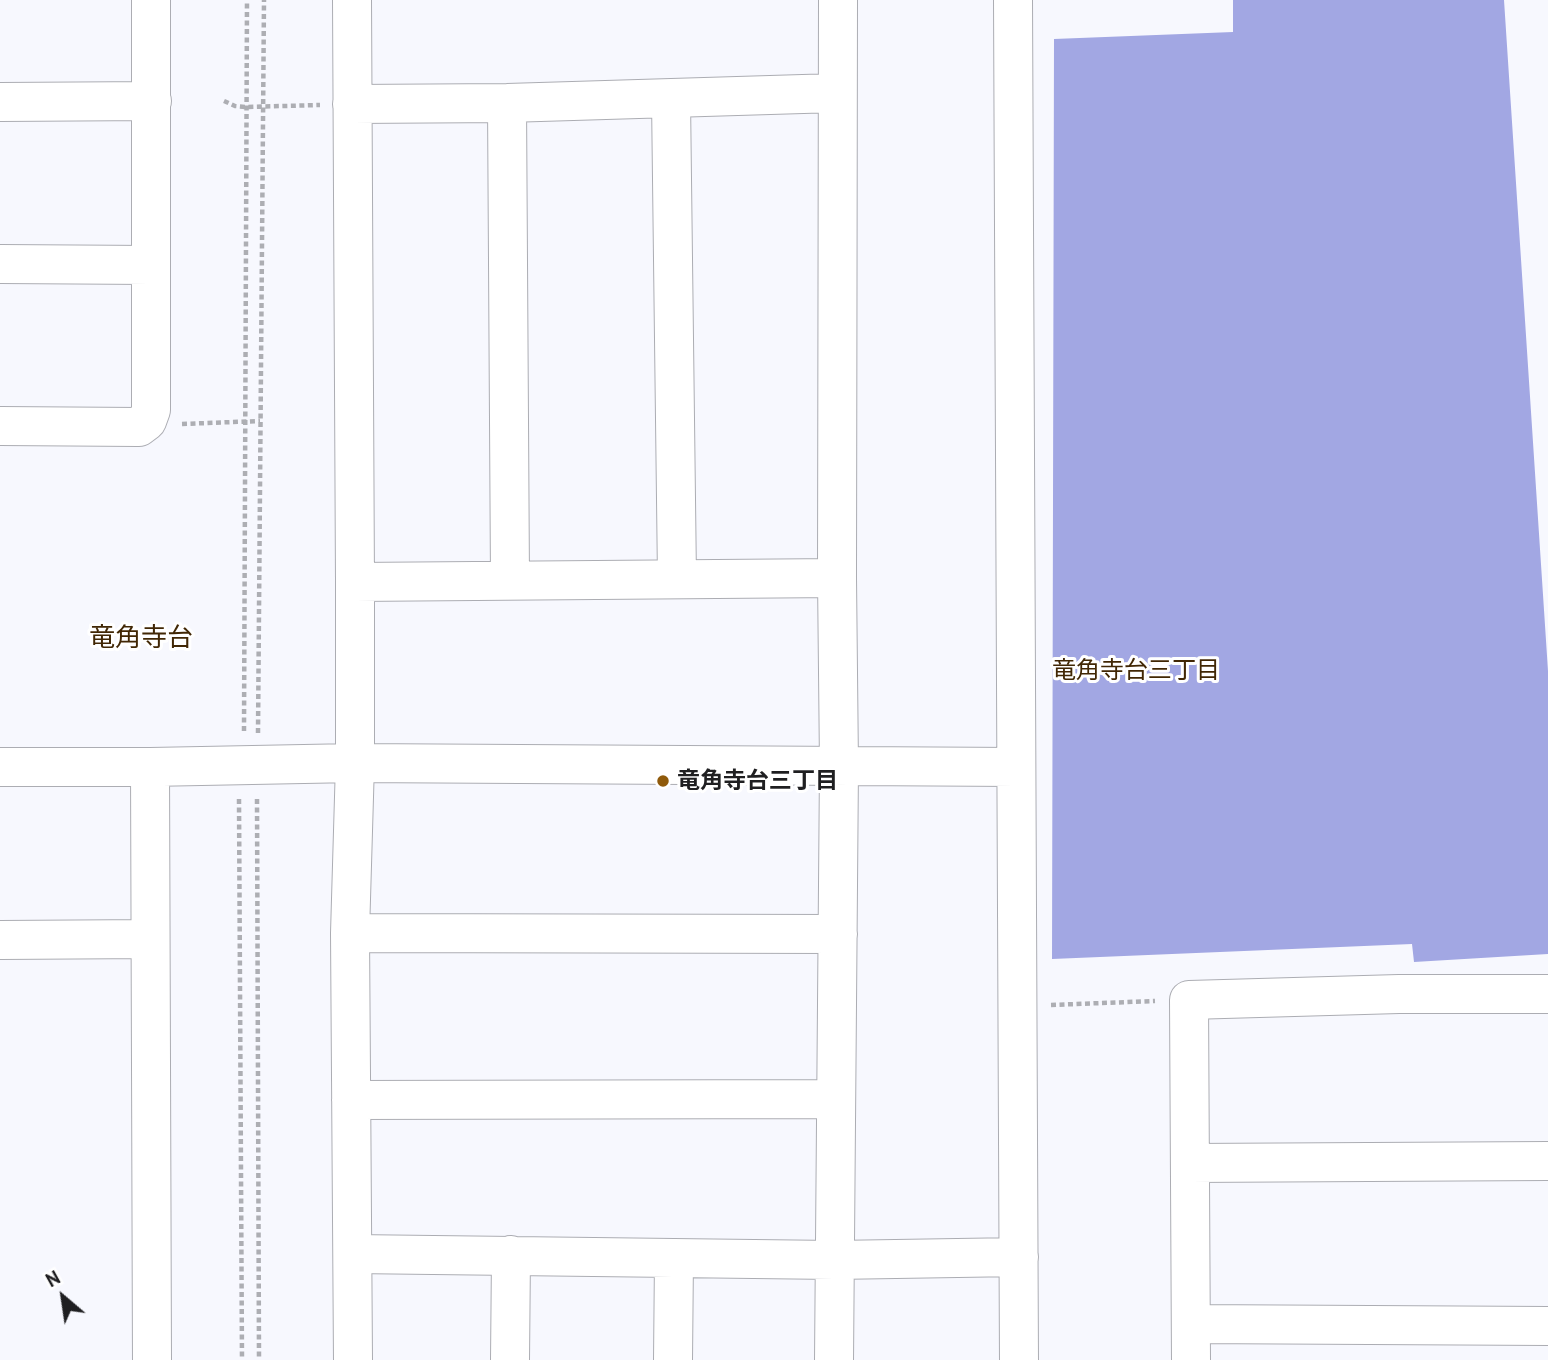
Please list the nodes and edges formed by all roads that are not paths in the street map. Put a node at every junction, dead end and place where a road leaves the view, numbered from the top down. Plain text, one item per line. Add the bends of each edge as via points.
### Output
1 (151, 0) edge
2 (352, 0) edge
3 (838, 0) edge
4 (1013, 0) edge
5 (836, 93) junction
6 (671, 99) junction
7 (152, 101) junction
8 (0, 102) edge
9 (506, 103) junction
10 (352, 104) junction
11 (0, 264) edge
12 (150, 265) junction
13 (0, 426) edge
14 (836, 578) junction
15 (677, 579) junction
16 (510, 580) junction
17 (355, 582) junction
18 (355, 762) junction
19 (839, 766) junction
20 (0, 767) edge
21 (150, 767) junction
22 (1016, 767) junction
23 (350, 933) junction
24 (838, 934) junction
25 (150, 939) junction
26 (0, 940) edge
27 (1548, 994) edge
28 (836, 1099) junction
29 (351, 1100) junction
30 (1548, 1160) edge
31 (1190, 1163) junction
32 (353, 1254) junction
33 (511, 1255) junction
34 (1020, 1257) junction
35 (674, 1258) junction
36 (834, 1260) junction
37 (1548, 1326) edge
38 (1192, 1342) edge
39 (152, 1360) edge
40 (353, 1360) edge
41 (510, 1360) edge
42 (673, 1360) edge
43 (834, 1360) edge
44 (1019, 1360) edge

1 - 7 street
2 - 10 street
3 - 5 street
4 - 22 street
5 - 6 street
5 - 14 street
6 - 9 street
6 - 15 street
7 - 8 street
7 - 12 street
9 - 10 street
9 - 16 street
10 - 17 street
11 - 12 street
12 - 13 street via 151,410 147,421 139,427
14 - 15 street
14 - 19 street
15 - 16 street
16 - 17 street
17 - 18 street
18 - 19 street
18 - 21 street
18 - 23 street
19 - 22 street
19 - 24 street
20 - 21 street
21 - 25 street
22 - 34 street
23 - 24 street
23 - 29 street
24 - 28 street
25 - 26 street
25 - 39 street
27 - 31 street via 1189,1000
28 - 29 street
28 - 36 street
29 - 32 street
30 - 31 street
31 - 38 street
32 - 33 street
32 - 40 street
33 - 35 street
33 - 41 street
34 - 36 street
34 - 44 street
35 - 36 street
35 - 42 street
36 - 43 street
37 - 38 street

